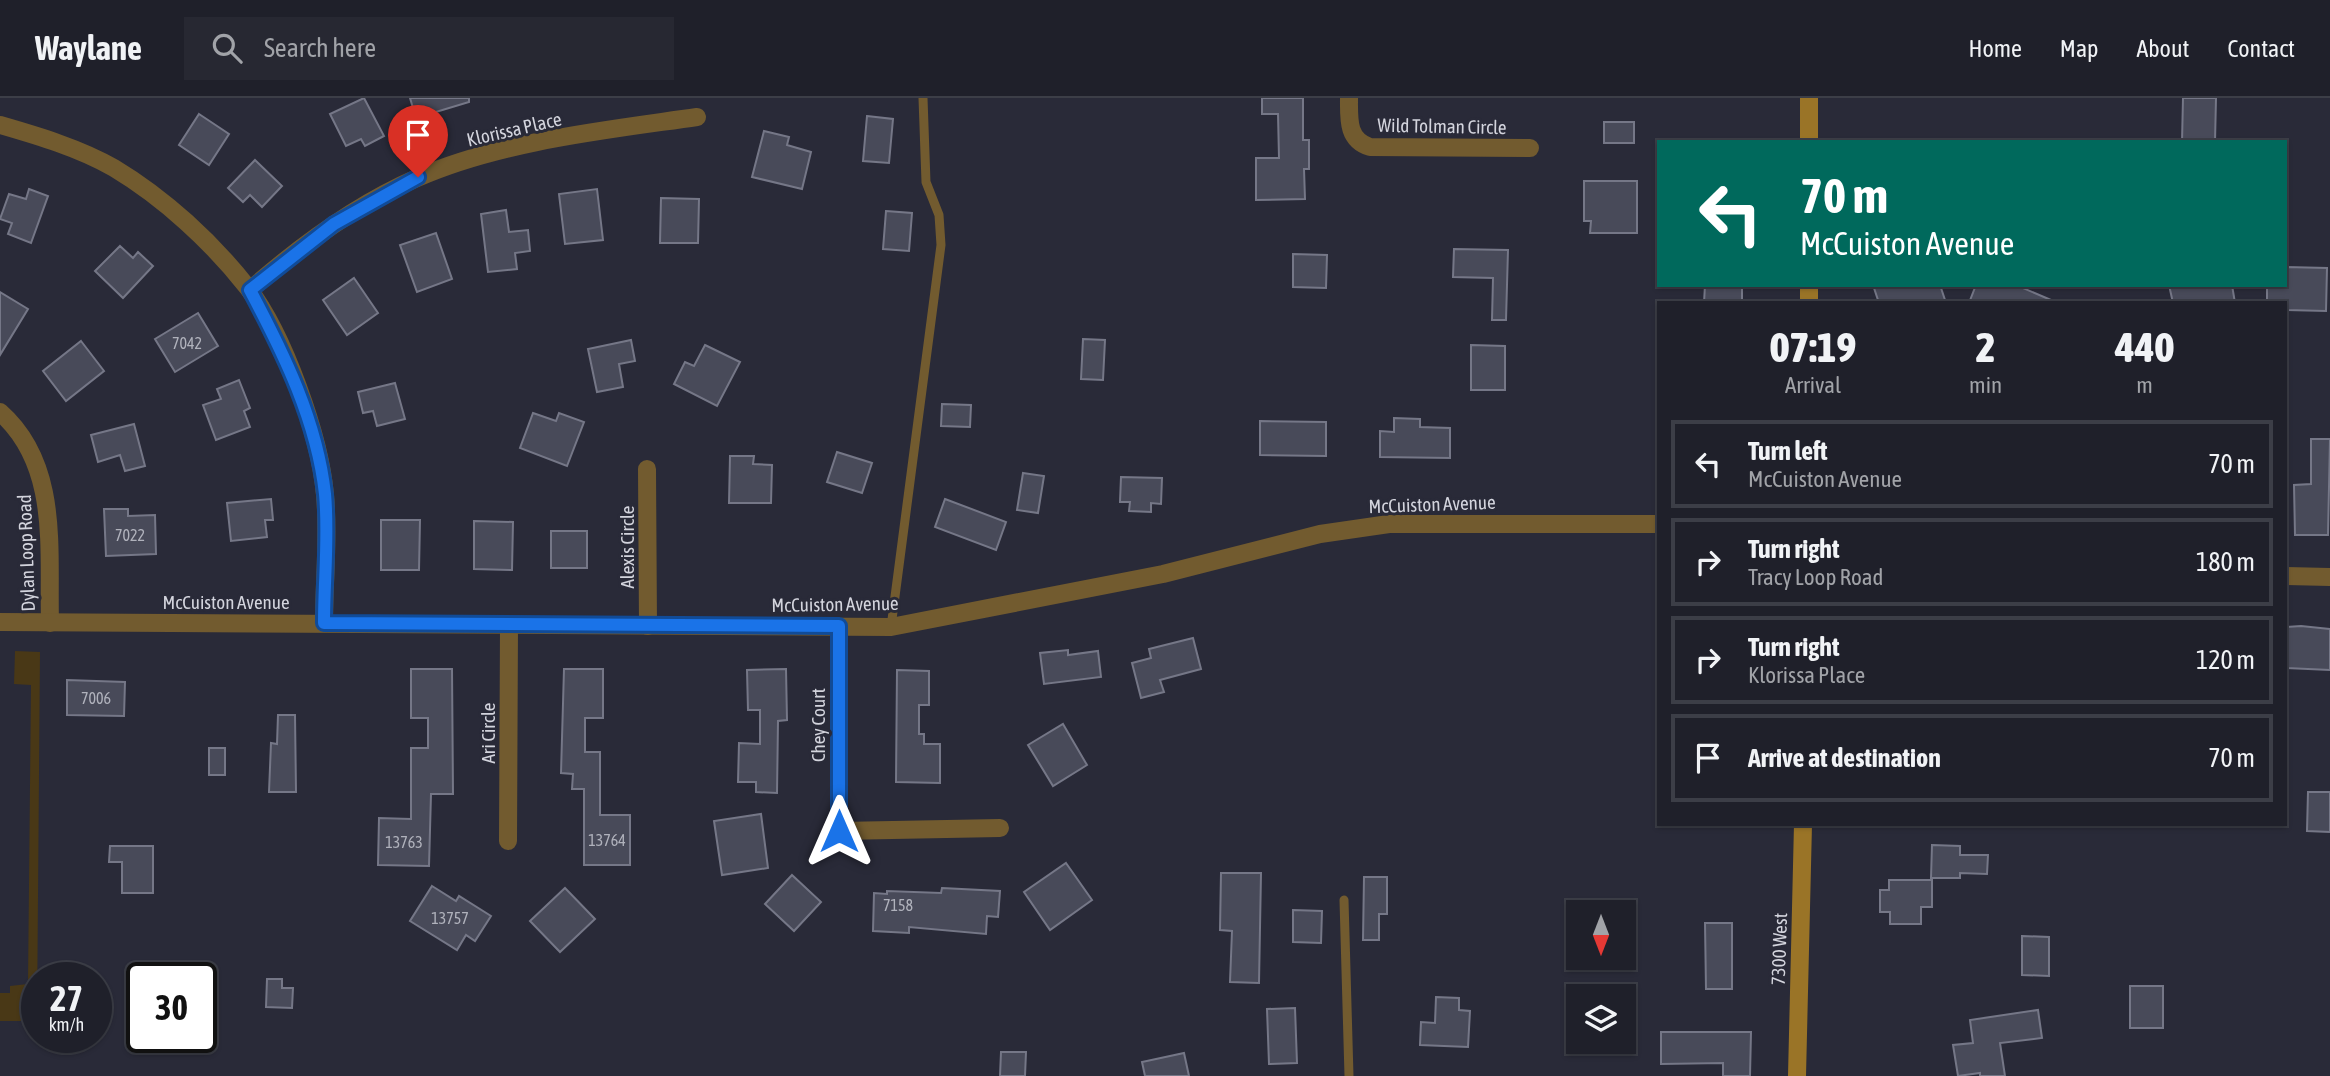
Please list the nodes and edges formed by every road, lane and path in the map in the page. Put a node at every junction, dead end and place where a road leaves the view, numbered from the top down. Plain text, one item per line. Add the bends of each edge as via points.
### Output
1 (923, 98) edge
2 (1349, 98) edge
3 (1809, 98) edge
4 (697, 117) dead end
5 (0, 125) edge
6 (1809, 140) edge
7 (1530, 148) dead end
8 (250, 290) junction
9 (0, 412) edge
10 (647, 468) dead end
11 (1657, 524) edge
12 (2287, 576) edge
13 (2330, 577) edge
14 (0, 622) edge
15 (50, 623) junction
16 (324, 623) junction
17 (509, 625) junction
18 (648, 626) junction
19 (839, 626) junction
20 (891, 627) junction
21 (1803, 826) edge
22 (1000, 828) dead end
23 (508, 841) dead end
24 (1345, 900) dead end
25 (1349, 1076) edge
26 (1797, 1076) edge

1 - 20 lane via 926,182 939,215 941,245
2 - 7 street, Wild Tolman Circle via 1349,125 1361,144 1370,147
3 - 6 street
4 - 8 street, Klorissa Place via 514,149 418,177 334,224
5 - 8 street via 69,147 114,168 194,230
8 - 16 street via 285,358 320,461 325,496
9 - 15 street, Dylan Loop Road via 26,440 47,498
10 - 18 street, Alexis Circle
11 - 20 street, McCuiston Avenue via 1390,524 1320,534 1163,574
12 - 13 street
14 - 15 street, McCuiston Avenue
15 - 16 street, McCuiston Avenue
16 - 17 street, McCuiston Avenue
17 - 18 street, McCuiston Avenue
17 - 23 street, Ari Circle
18 - 19 street, McCuiston Avenue
19 - 20 street, McCuiston Avenue
19 - 22 street, Chey Court via 839,831
21 - 26 street, 7300 West
24 - 25 lane

